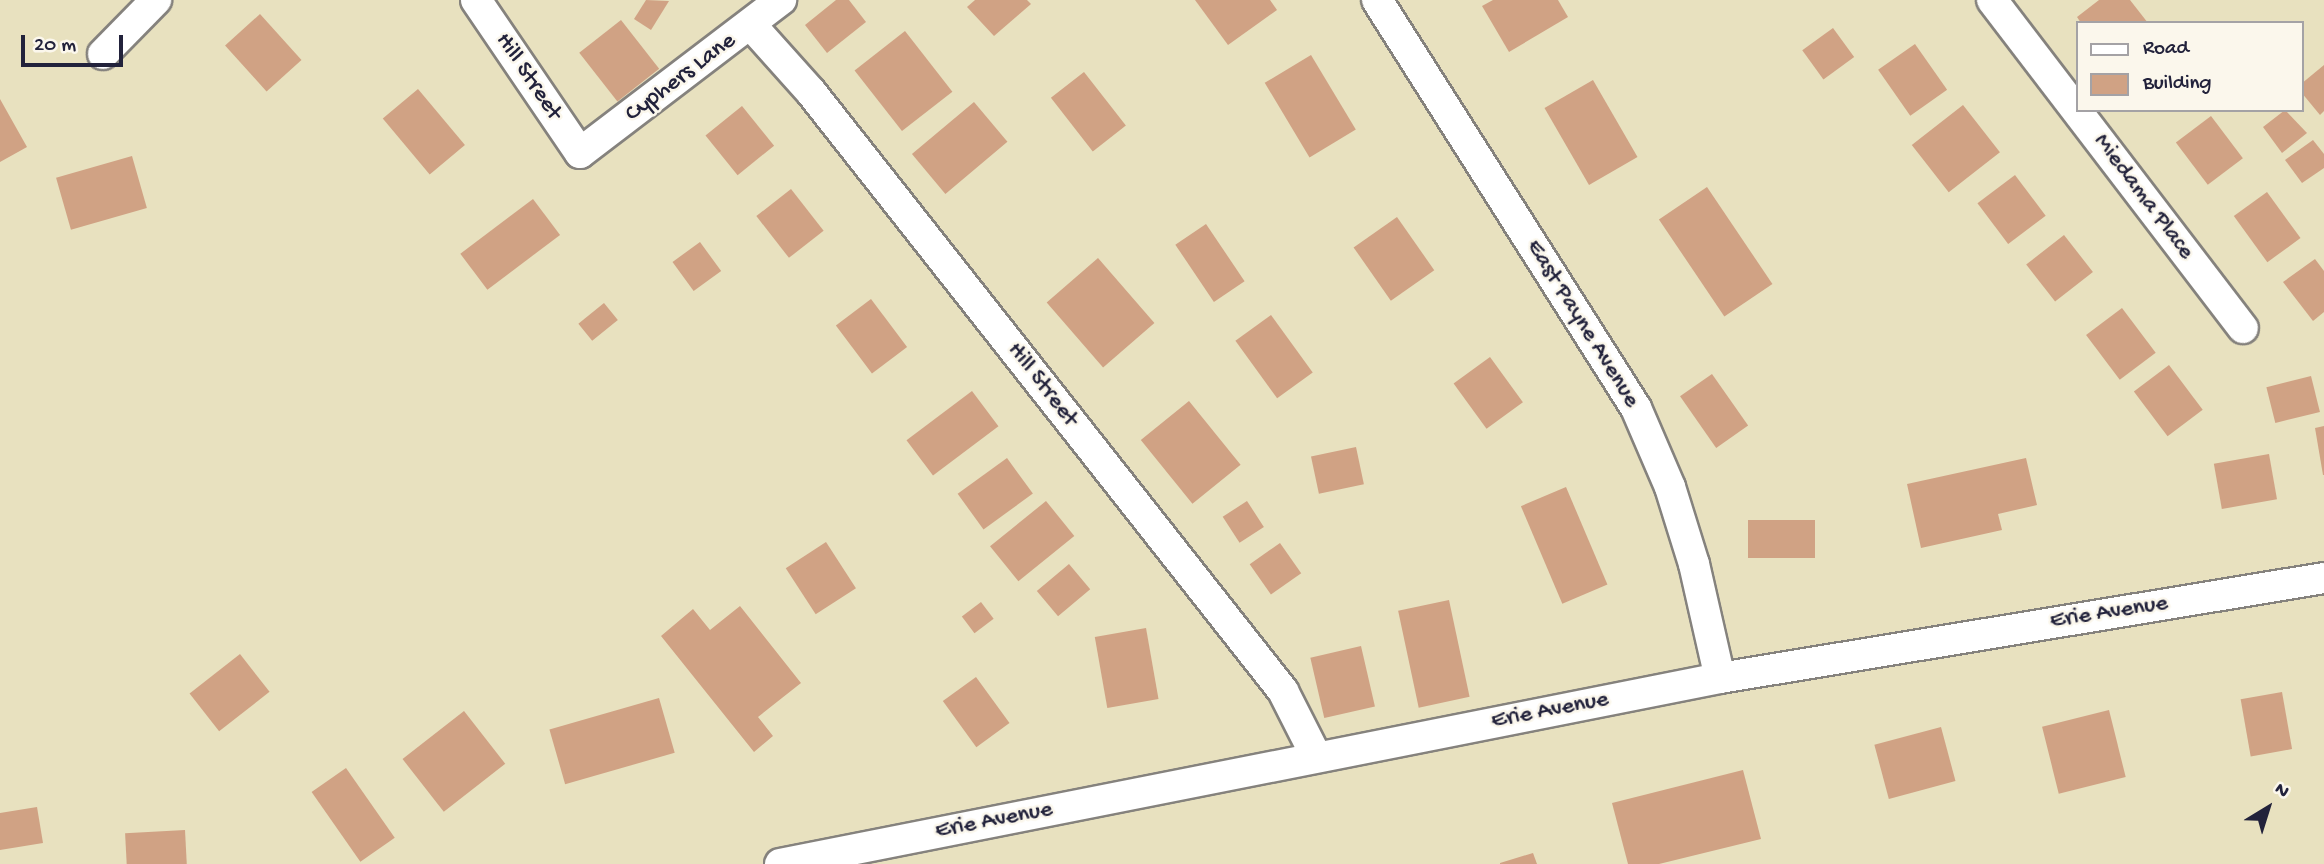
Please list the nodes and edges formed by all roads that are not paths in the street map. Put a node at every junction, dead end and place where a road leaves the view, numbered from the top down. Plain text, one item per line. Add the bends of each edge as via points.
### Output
1 (156, 0) edge
2 (476, 0) edge
3 (781, 0) edge
4 (1377, 0) edge
5 (1992, 0) edge
6 (751, 25) junction
7 (103, 54) dead end
8 (2076, 110) edge
9 (2078, 112) edge
10 (580, 153) joint
11 (2243, 328) dead end
12 (2324, 578) edge
13 (1720, 678) junction
14 (1316, 756) junction
15 (780, 864) edge

1 - 7 street
2 - 10 street, Hill Street
3 - 6 street, Cyphers Lane
4 - 13 street, East Payne Avenue via 1636,408 1686,538
5 - 8 street, Miedama Place
6 - 10 street, Cyphers Lane
6 - 14 street, Hill Street via 811,92 1283,691
9 - 11 street, Miedama Place
12 - 13 street, Erie Avenue
13 - 14 street, Erie Avenue
14 - 15 street, Erie Avenue

